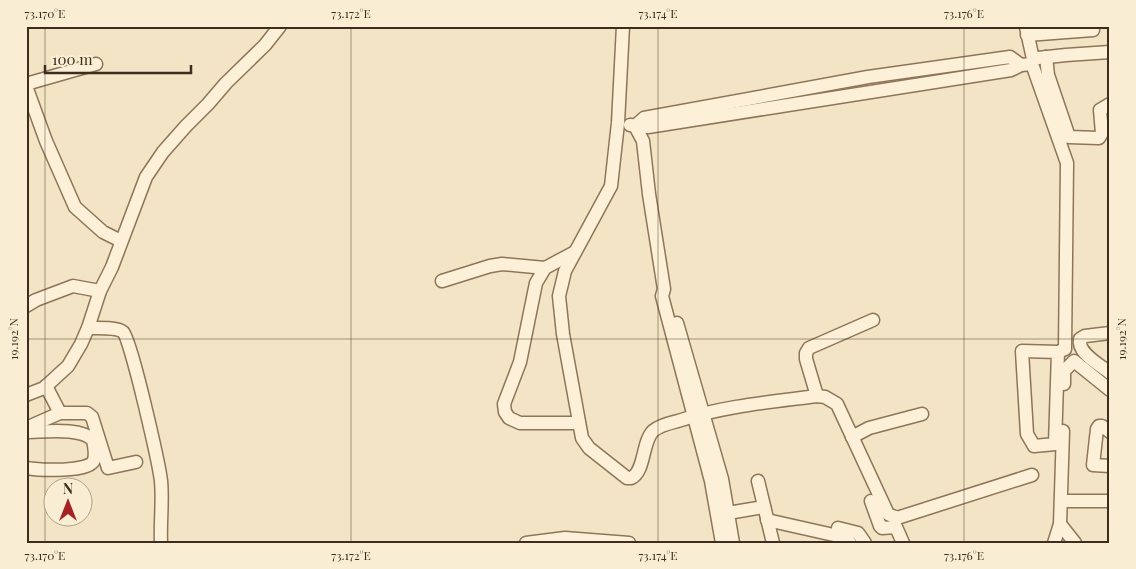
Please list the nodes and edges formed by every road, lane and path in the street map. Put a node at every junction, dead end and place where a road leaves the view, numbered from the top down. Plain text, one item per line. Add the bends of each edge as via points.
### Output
1 (280, 26) edge
2 (623, 26) edge
3 (1093, 28) edge
4 (1026, 30) edge
5 (1110, 52) edge
6 (1096, 53) junction
7 (1110, 60) edge
8 (1047, 61) junction
9 (1028, 62) junction
10 (96, 64) dead end
11 (26, 85) edge
12 (1110, 104) edge
13 (618, 123) junction
14 (635, 126) junction
15 (121, 241) junction
16 (575, 252) junction
17 (545, 268) junction
18 (442, 281) dead end
19 (100, 291) junction
20 (26, 306) edge
21 (873, 320) dead end
22 (88, 328) junction
23 (1110, 333) edge
24 (1058, 352) junction
25 (1110, 373) edge
26 (46, 386) junction
27 (1110, 390) edge
28 (26, 394) edge
29 (817, 396) junction
30 (60, 413) junction
31 (922, 414) dead end
32 (698, 415) junction
33 (579, 423) junction
34 (26, 428) edge
35 (26, 432) edge
36 (1110, 432) edge
37 (852, 437) junction
38 (136, 462) dead end
39 (1110, 466) edge
40 (26, 468) edge
41 (1032, 475) dead end
42 (716, 480) junction
43 (758, 481) dead end
44 (871, 501) dead end
45 (1062, 501) junction
46 (1110, 502) edge
47 (764, 507) junction
48 (728, 513) junction
49 (767, 520) junction
50 (1060, 524) junction
51 (838, 528) dead end
52 (580, 540) edge
53 (161, 543) edge
54 (526, 543) edge
55 (629, 543) edge
56 (722, 543) edge
57 (733, 543) edge
58 (772, 543) edge
59 (850, 543) edge
60 (865, 543) edge
61 (903, 543) edge
62 (1054, 543) edge
63 (1075, 543) edge

1 - 15 street via 163,152 146,177
2 - 13 street
3 - 4 street
3 - 6 street
4 - 9 street
5 - 6 street
6 - 8 street
7 - 8 street
8 - 9 street
8 - 12 street via 1048,75 1069,137 1099,138 1102,133 1100,110
9 - 14 street via 1011,70 876,92 648,127
9 - 24 street via 1066,163 1065,349
10 - 11 street
11 - 15 street via 75,207 103,232
13 - 14 street
13 - 16 street via 611,186
14 - 32 street via 643,141 664,289 662,296
15 - 19 street
16 - 17 street
16 - 33 street via 565,271 559,296
17 - 18 street via 502,264
17 - 33 street via 536,283 520,362 504,412 520,422
19 - 20 street via 73,286
19 - 22 street
21 - 29 street via 809,348 806,359
22 - 26 street via 68,366
22 - 53 street via 118,330 126,336 158,462
23 - 25 street via 1085,336 1079,344 1081,350
24 - 24 street via 1022,351 1027,434 1034,446 1055,444
26 - 28 street
26 - 30 street
27 - 45 street via 1074,361 1064,371
29 - 32 street
29 - 37 street via 837,404
30 - 34 street
30 - 38 street via 92,417 108,468
31 - 37 street via 869,428
32 - 33 street via 653,431 637,474 631,478 589,448 582,438
32 - 42 street
35 - 40 street via 88,435 93,440 94,459 91,464 76,469
36 - 39 street via 1102,426 1097,429 1093,465
37 - 41 street via 892,517
42 - 48 street
42 - 56 street
43 - 47 street
44 - 61 street via 880,526 886,529 896,527
45 - 46 street
45 - 50 street
47 - 48 street
47 - 49 street
48 - 57 street
49 - 58 street
49 - 59 street via 847,538
50 - 62 street
50 - 63 street
51 - 60 street via 858,533
52 - 54 street via 565,538
52 - 55 street

